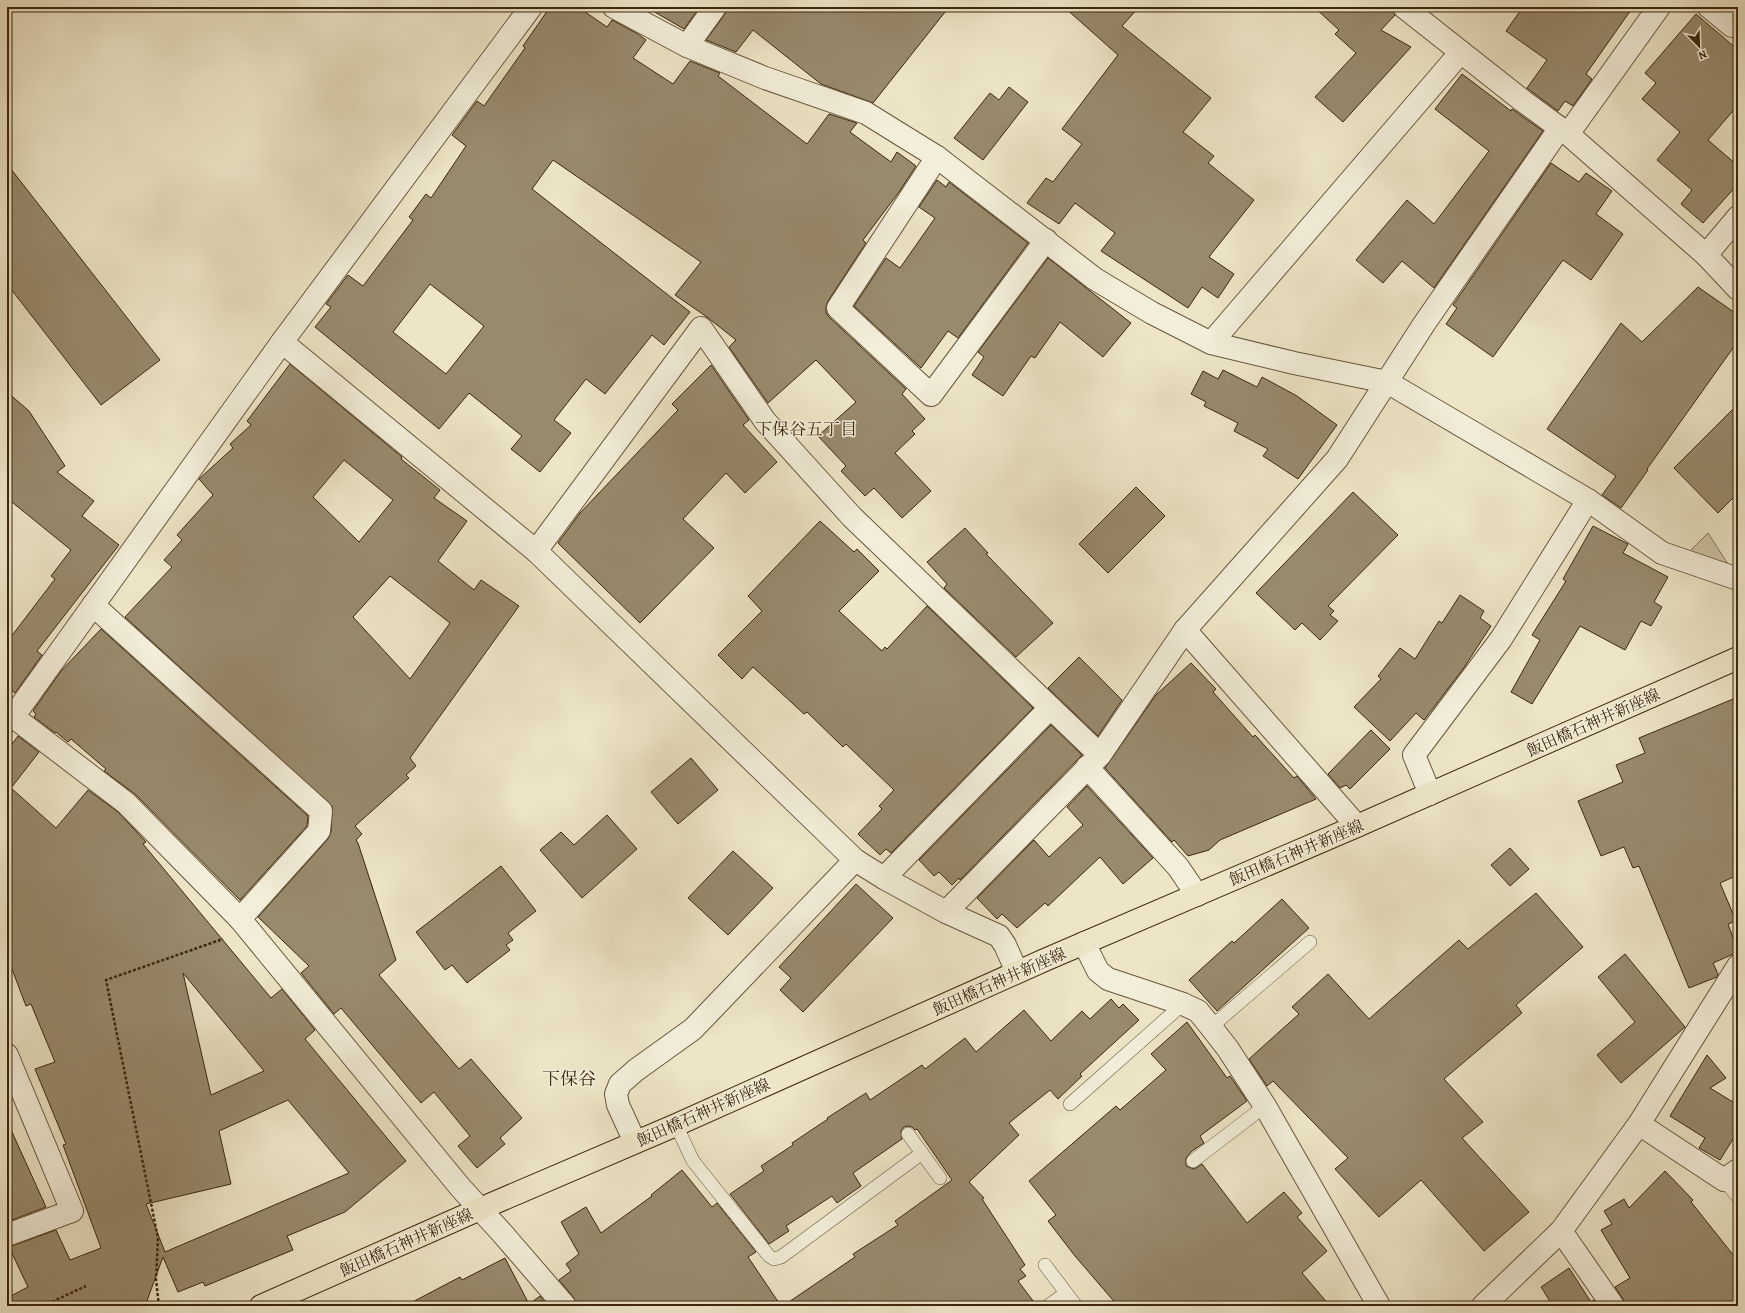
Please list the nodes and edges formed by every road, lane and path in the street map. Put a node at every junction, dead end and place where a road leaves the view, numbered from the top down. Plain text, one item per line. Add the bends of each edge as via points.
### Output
1 (530, 7) edge
2 (614, 7) edge
3 (715, 7) edge
4 (1404, 7) edge
5 (1659, 7) edge
6 (1708, 7) edge
7 (1738, 26) edge
8 (687, 46) junction
9 (1461, 52) junction
10 (1564, 131) junction
11 (937, 157) junction
12 (1738, 218) edge
13 (1046, 240) junction
14 (1706, 255) junction
15 (1738, 289) edge
16 (282, 342) junction
17 (1211, 343) junction
18 (1387, 382) junction
19 (1588, 500) junction
20 (536, 551) junction
21 (1738, 579) edge
22 (94, 605) junction
23 (1185, 630) junction
24 (1738, 658) edge
25 (1050, 708) junction
26 (10, 714) edge
27 (1094, 761) junction
28 (1430, 794) junction
29 (1357, 826) junction
30 (855, 860) junction
31 (884, 878) junction
32 (1197, 895) junction
33 (946, 912) junction
34 (244, 925) junction
35 (1310, 942) dead end
36 (1084, 943) junction
37 (1738, 966) edge
38 (1017, 972) junction
39 (1183, 1004) junction
40 (1211, 1027) junction
41 (7, 1055) edge
42 (1070, 1104) dead end
43 (1265, 1106) junction
44 (1639, 1124) junction
45 (676, 1125) junction
46 (908, 1134) dead end
47 (636, 1142) junction
48 (922, 1153) junction
49 (1193, 1161) dead end
50 (1731, 1175) edge
51 (940, 1178) dead end
52 (1738, 1198) edge
53 (480, 1209) junction
54 (1561, 1231) junction
55 (7, 1235) edge
56 (1045, 1265) dead end
57 (86, 1286) dead end
58 (1066, 1293) junction
59 (43, 1306) edge
60 (159, 1306) edge
61 (262, 1306) edge
62 (565, 1306) edge
63 (1048, 1306) edge
64 (1076, 1306) edge
65 (1379, 1306) edge
66 (1483, 1306) edge
67 (1613, 1306) edge

1 - 16 street
2 - 8 street
3 - 8 street
4 - 9 street
5 - 10 street
6 - 7 street via 1732,26
8 - 11 street via 765,78 866,113
9 - 10 street
9 - 17 street
10 - 14 street
10 - 18 street via 1424,324
11 - 13 street
11 - 13 street via 838,308 931,395
12 - 14 street
13 - 17 street via 1095,279 1152,313
14 - 15 street
16 - 20 street
16 - 22 street
17 - 18 street
18 - 19 street
18 - 23 street via 1337,459
19 - 21 street via 1662,553
19 - 28 street via 1501,639 1414,756
20 - 25 street via 701,328 765,421 852,517
20 - 30 street
22 - 26 street
22 - 34 street via 321,811 319,831
23 - 27 street
23 - 29 street
24 - 28 main road, 飯田橋石神井新座線
25 - 27 street
25 - 31 street
26 - 34 street via 126,803
27 - 32 street
27 - 33 street
28 - 29 main road, 飯田橋石神井新座線
29 - 32 main road, 飯田橋石神井新座線
30 - 31 street
30 - 47 street via 693,1029 620,1084 616,1094 618,1105
31 - 33 street
32 - 36 main road, 飯田橋石神井新座線
33 - 38 street via 998,936
34 - 53 street
34 - 60 path via 106,980 158,1238 156,1280
35 - 40 lane
36 - 38 main road, 飯田橋石神井新座線
36 - 39 street via 1098,970 1108,979
37 - 44 street
38 - 45 main road, 飯田橋石神井新座線
39 - 40 street via 1198,1011
39 - 42 lane
40 - 43 street
41 - 55 street via 72,1211
43 - 49 lane
43 - 65 street
44 - 50 street
44 - 54 street
45 - 47 main road, 飯田橋石神井新座線
45 - 48 lane via 693,1161 774,1259 781,1257
46 - 48 lane
47 - 53 main road, 飯田橋石神井新座線
48 - 51 lane
50 - 52 lane
53 - 61 main road, 飯田橋石神井新座線
53 - 62 street
54 - 66 street
54 - 67 street
56 - 58 lane
57 - 59 path
58 - 63 lane
58 - 64 lane

